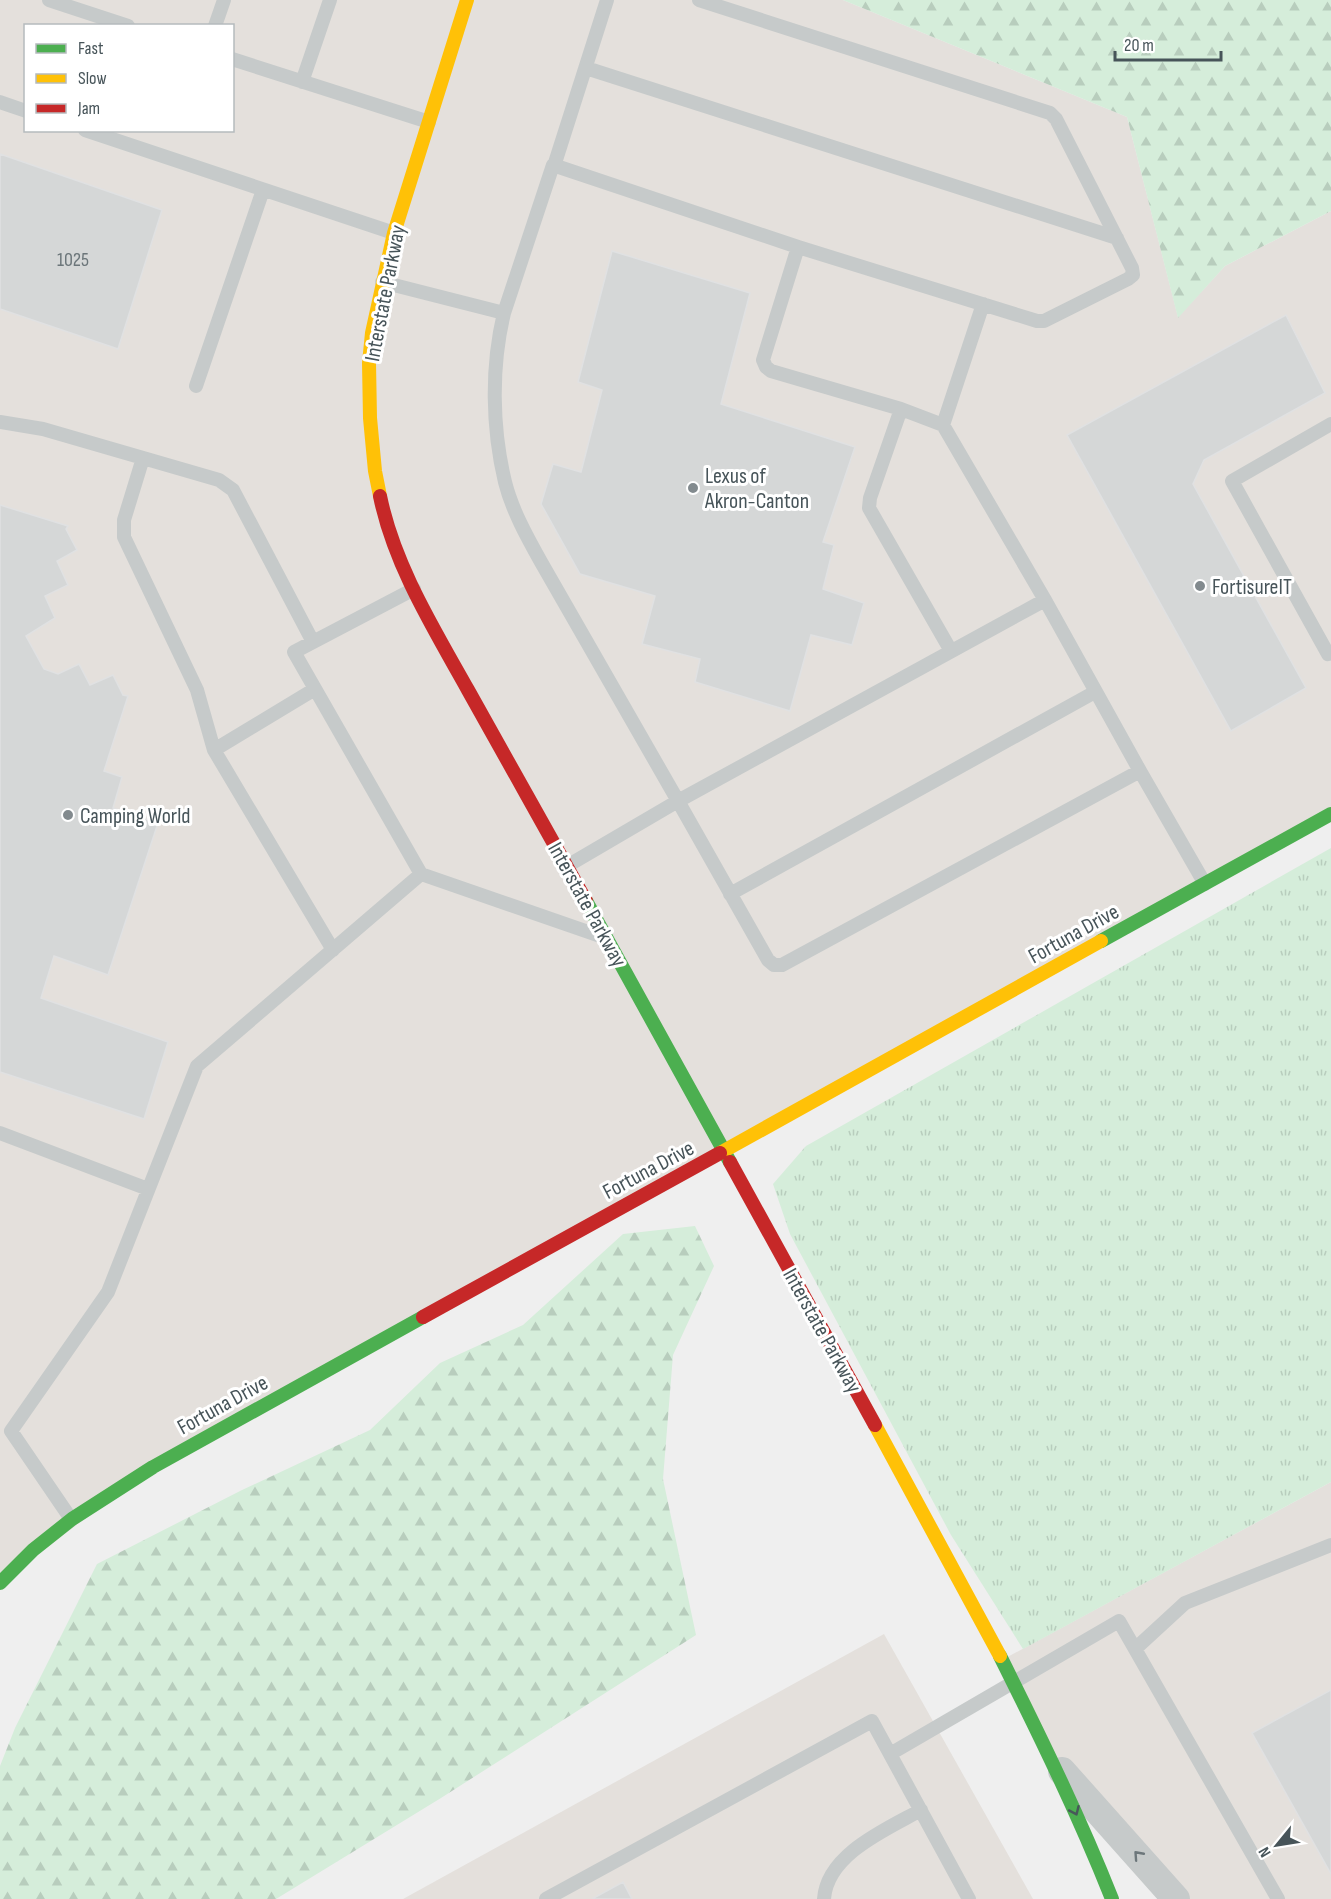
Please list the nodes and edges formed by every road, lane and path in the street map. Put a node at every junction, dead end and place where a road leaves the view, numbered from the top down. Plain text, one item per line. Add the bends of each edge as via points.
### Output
1 (49, 0) edge
2 (224, 0) edge
3 (330, 0) edge
4 (467, 0) edge
5 (607, 0) edge
6 (699, 0) edge
7 (122, 24) edge
8 (216, 24) edge
9 (234, 60) edge
10 (586, 68) junction
11 (302, 82) junction
12 (0, 102) edge
13 (24, 110) edge
14 (429, 122) junction
15 (91, 132) edge
16 (554, 166) junction
17 (263, 189) junction
18 (394, 233) junction
19 (1117, 238) junction
20 (798, 247) junction
21 (382, 282) junction
22 (983, 304) junction
23 (504, 313) junction
24 (196, 386) dead end
25 (901, 409) junction
26 (0, 422) edge
27 (1331, 424) edge
28 (943, 425) junction
29 (143, 458) junction
30 (414, 589) junction
31 (1045, 600) junction
32 (313, 642) junction
33 (951, 651) junction
34 (1331, 653) edge
35 (315, 689) junction
36 (1095, 692) junction
37 (214, 750) junction
38 (1140, 771) junction
39 (678, 801) junction
40 (1331, 814) edge
41 (567, 866) junction
42 (421, 874) junction
43 (1205, 884) junction
44 (730, 894) junction
45 (608, 938) junction
46 (333, 950) junction
47 (0, 1133) edge
48 (726, 1151) junction
49 (148, 1189) junction
50 (72, 1519) junction
51 (1331, 1545) edge
52 (5, 1571) edge
53 (0, 1583) edge
54 (1135, 1649) junction
55 (1013, 1682) junction
56 (890, 1754) junction
57 (1051, 1758) junction
58 (921, 1810) junction
59 (546, 1899) edge
60 (824, 1899) edge
61 (969, 1899) edge
62 (1112, 1899) edge
63 (1176, 1899) edge
64 (1278, 1899) edge

1 - 7 lane
2 - 8 lane
3 - 11 lane
4 - 14 street, Interstate Parkway
5 - 10 lane
6 - 19 lane via 1050,113
9 - 11 lane
10 - 16 lane
10 - 19 lane
11 - 14 lane
12 - 13 lane
14 - 18 street, Interstate Parkway
15 - 17 lane
16 - 20 lane
16 - 23 lane
17 - 18 lane
17 - 24 lane
18 - 21 street, Interstate Parkway
19 - 22 lane via 1133,275 1044,321
20 - 22 lane
20 - 25 lane via 763,360 766,367
21 - 23 lane
21 - 30 street, Interstate Parkway via 369,363 375,471 385,520
22 - 28 lane
23 - 39 lane via 497,341 494,408 505,483 541,562
25 - 28 lane
25 - 33 lane via 869,508
26 - 29 lane via 43,429
27 - 34 lane via 1232,481 1328,654
28 - 31 lane
29 - 32 lane via 219,480 233,490
29 - 37 lane via 124,520 124,537 197,690
30 - 32 lane
30 - 41 street, Interstate Parkway
31 - 33 lane
31 - 36 lane
32 - 35 lane via 294,652
33 - 39 lane
35 - 37 lane
35 - 42 lane
36 - 38 lane
36 - 44 lane
37 - 46 lane
38 - 43 lane
38 - 44 lane via 782,965 768,960
39 - 41 lane
39 - 44 lane
40 - 43 street, Fortuna Drive
41 - 45 street, Interstate Parkway
42 - 45 lane
42 - 46 lane
43 - 48 street, Fortuna Drive
45 - 48 street, Interstate Parkway
46 - 49 lane via 196,1066
47 - 49 lane
48 - 50 street, Fortuna Drive via 164,1461
48 - 55 street, Interstate Parkway
49 - 50 lane via 108,1292 11,1431
50 - 52 street, Fortuna Drive
51 - 54 lane via 1185,1603
52 - 53 street, Fortuna Drive
54 - 55 lane via 1119,1621
54 - 64 lane
55 - 56 lane
55 - 57 street, Interstate Parkway
56 - 58 lane
56 - 59 lane via 872,1721
57 -> 62 street, Interstate Parkway
63 -> 57 street, Interstate Parkway
58 - 60 lane via 860,1844 832,1874
58 - 61 lane

